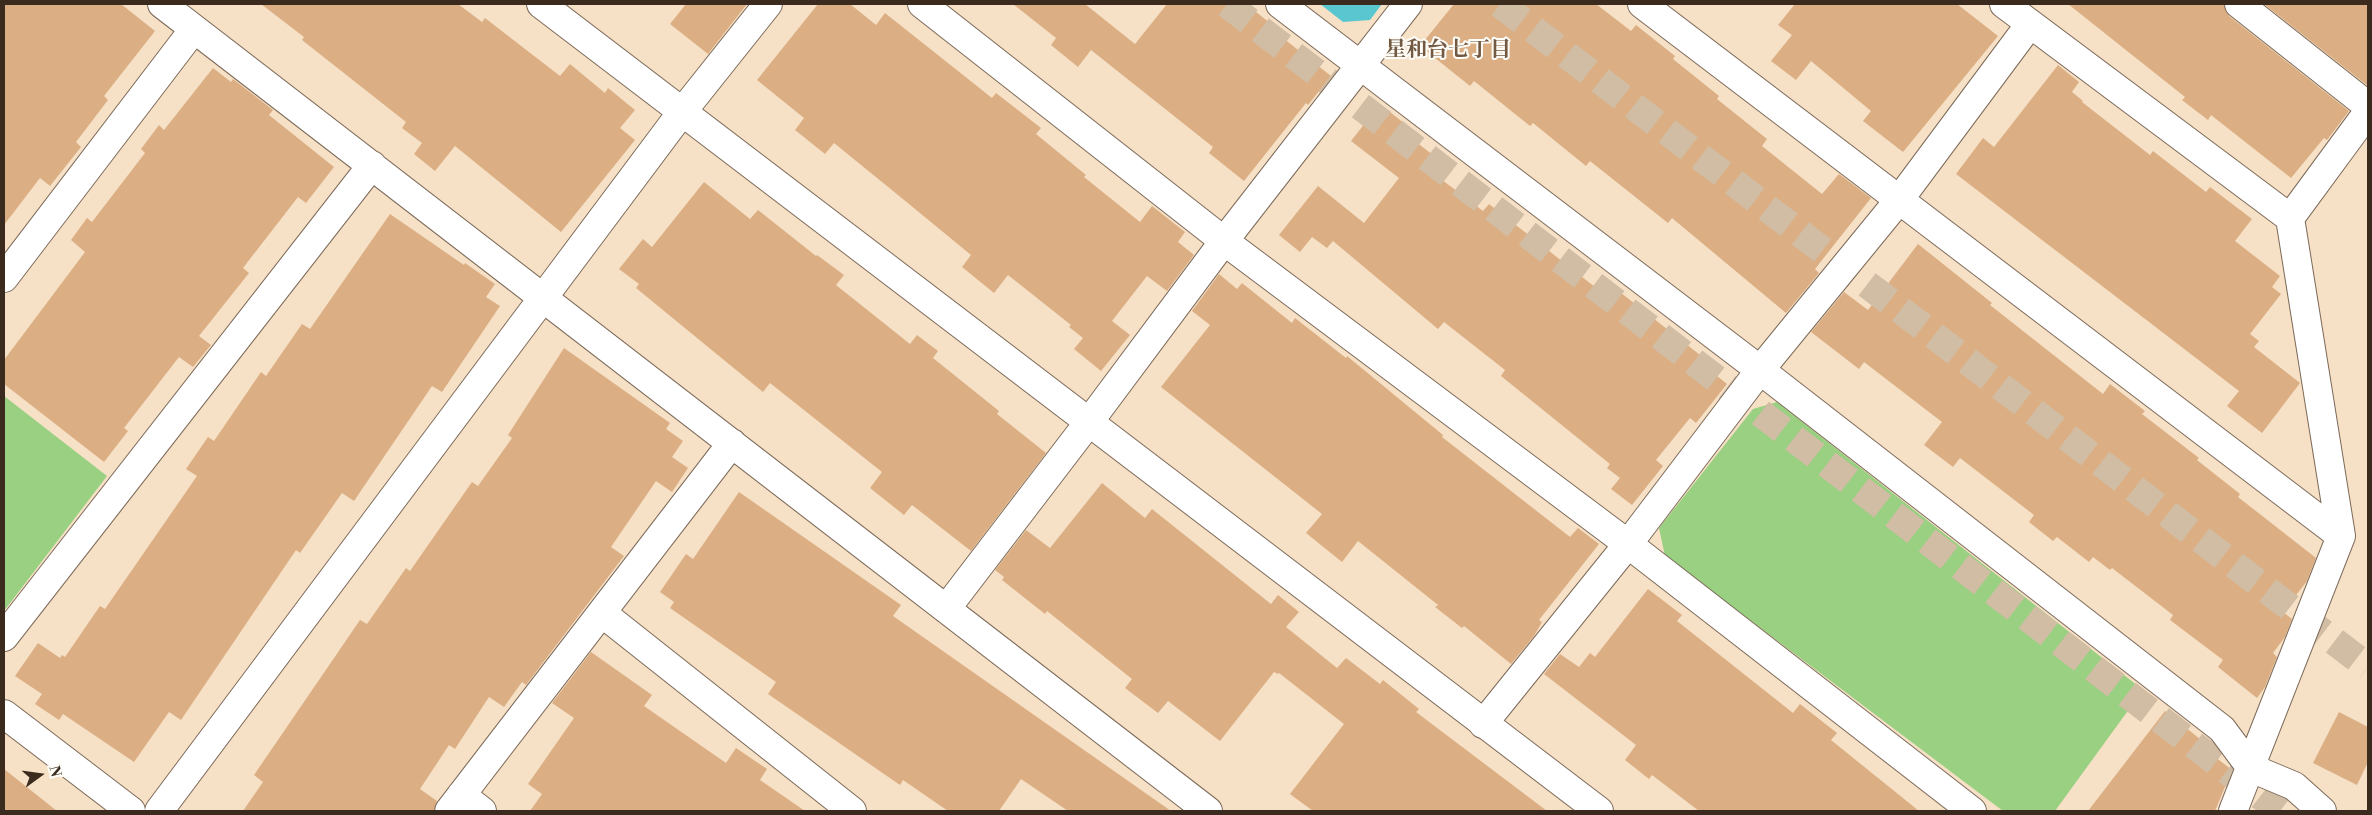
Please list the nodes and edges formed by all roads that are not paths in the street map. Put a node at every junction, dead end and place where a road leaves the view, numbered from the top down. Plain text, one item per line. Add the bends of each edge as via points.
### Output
1 (162, 4) edge
2 (541, 4) edge
3 (768, 4) edge
4 (922, 4) edge
5 (1280, 4) edge
6 (1408, 4) edge
7 (1642, 4) edge
8 (2004, 4) edge
9 (2239, 4) edge
10 (2030, 24) junction
11 (194, 28) junction
12 (1360, 66) junction
13 (2368, 106) edge
14 (682, 112) junction
15 (2368, 112) edge
16 (372, 165) junction
17 (1899, 200) junction
18 (2290, 218) junction
19 (1224, 241) junction
20 (4, 278) edge
21 (543, 298) junction
22 (1760, 370) junction
23 (1089, 422) junction
24 (732, 444) junction
25 (2342, 536) junction
26 (1628, 544) junction
27 (946, 609) junction
28 (602, 613) junction
29 (4, 637) edge
30 (4, 714) edge
31 (1483, 724) junction
32 (2251, 768) junction
33 (464, 806) edge
34 (1589, 808) edge
35 (131, 811) edge
36 (159, 811) edge
37 (852, 811) edge
38 (1208, 811) edge
39 (1972, 811) edge
40 (2233, 811) edge
41 (2322, 811) edge

1 - 11 street
2 - 14 street
3 - 14 street
4 - 19 street
5 - 12 street
6 - 12 street
7 - 17 street
8 - 10 street
9 - 13 street
10 - 17 street
10 - 18 street
11 - 16 street
11 - 20 street
12 - 19 street
12 - 22 street
14 - 21 street
14 - 23 street
15 - 18 street
16 - 21 street
16 - 29 street
17 - 22 street
17 - 25 street
18 - 25 street
19 - 23 street
19 - 26 street
21 - 24 street
21 - 36 street
22 - 26 street
22 - 32 street via 2222,730
23 - 27 street
23 - 31 street
24 - 27 street
24 - 28 street
25 - 32 street
26 - 31 street
26 - 39 street
27 - 38 street
28 - 33 street
28 - 37 street
30 - 35 street
31 - 34 street
32 - 40 street
32 - 41 street via 2294,786

